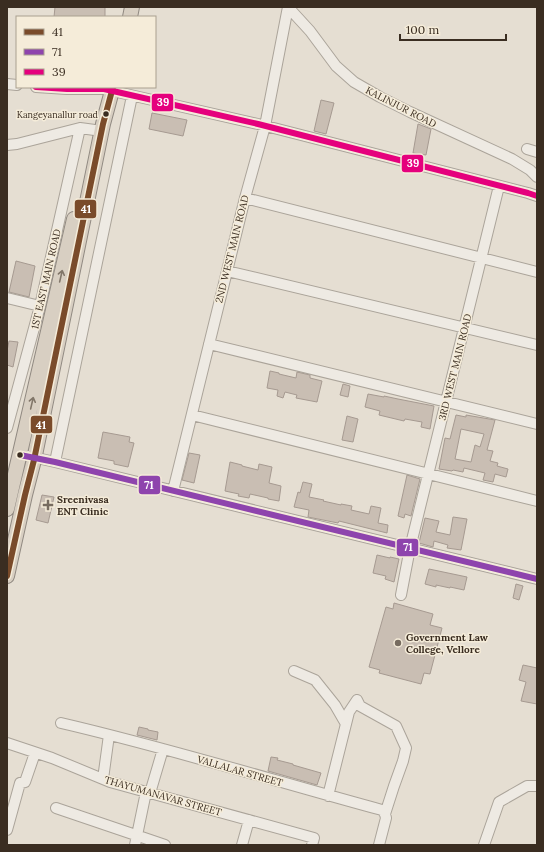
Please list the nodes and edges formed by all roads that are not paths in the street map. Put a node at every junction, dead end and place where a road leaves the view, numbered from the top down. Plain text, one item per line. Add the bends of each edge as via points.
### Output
1 (288, 7) edge
2 (46, 88) edge
3 (108, 88) edge
4 (132, 96) junction
5 (265, 126) junction
6 (80, 128) junction
7 (98, 130) junction
8 (7, 145) edge
9 (527, 149) dead end
10 (537, 152) edge
11 (537, 177) edge
12 (499, 186) junction
13 (537, 196) edge
14 (244, 198) junction
15 (482, 257) junction
16 (227, 271) junction
17 (537, 272) edge
18 (7, 298) edge
19 (40, 306) junction
20 (465, 328) junction
21 (209, 344) junction
22 (537, 345) edge
23 (446, 402) junction
24 (192, 415) junction
25 (537, 424) edge
26 (7, 428) edge
27 (34, 457) junction
28 (55, 462) junction
29 (15, 463) edge
30 (428, 474) junction
31 (173, 491) junction
32 (537, 501) edge
33 (7, 509) edge
34 (410, 548) junction
35 (7, 576) edge
36 (537, 579) edge
37 (401, 595) dead end
38 (294, 671) dead end
39 (61, 723) dead end
40 (346, 724) junction
41 (109, 735) junction
42 (7, 743) edge
43 (163, 749) junction
44 (35, 753) junction
45 (103, 779) junction
46 (537, 786) edge
47 (148, 792) junction
48 (328, 796) junction
49 (56, 808) dead end
50 (386, 814) junction
51 (249, 820) junction
52 (7, 830) edge
53 (136, 840) edge
54 (165, 845) edge
55 (242, 845) edge
56 (312, 845) edge
57 (379, 845) edge
58 (484, 845) edge

1 - 5 street, 2ND WEST MAIN ROAD
1 - 11 street, KALINJUR ROAD via 336,66 354,82 410,112 512,159
2 - 3 street
3 - 4 street
3 - 7 highway
4 - 5 street
4 - 28 street
5 - 12 street
5 - 14 street, 2ND WEST MAIN ROAD
6 - 7 street
6 - 8 street
6 - 19 street, 1ST EAST MAIN ROAD
7 - 27 highway
29 -> 7 highway
9 - 10 street
12 - 13 street
12 - 15 street, 3RD WEST MAIN ROAD
14 - 15 street
14 - 16 street, 2ND WEST MAIN ROAD
15 - 17 street
15 - 20 street, 3RD WEST MAIN ROAD
16 - 20 street
16 - 21 street, 2ND WEST MAIN ROAD
18 - 19 street
19 - 26 street, 1ST EAST MAIN ROAD
20 - 22 street
20 - 23 street, 3RD WEST MAIN ROAD
21 - 23 street
21 - 24 street, 2ND WEST MAIN ROAD
23 - 25 street
23 - 30 street, 3RD WEST MAIN ROAD
24 - 30 street
24 - 31 street, 2ND WEST MAIN ROAD
27 - 28 street
27 - 29 street
27 - 35 highway
28 - 31 street
29 - 33 highway
30 - 32 street
30 - 34 street, 3RD WEST MAIN ROAD
31 - 34 street
34 - 36 street
34 - 37 street, 3RD WEST MAIN ROAD
38 - 40 street via 315,680
39 - 41 street, VALLALAR STREET
40 - 48 street
40 - 50 street via 349,712 357,700 360,706 396,726 406,748
41 - 43 street, VALLALAR STREET
41 - 45 street
42 - 44 street, THAYUMANAVAR STREET
43 - 47 street
43 - 48 street, VALLALAR STREET
44 - 45 street, THAYUMANAVAR STREET
44 - 52 street via 25,782 20,783
45 - 47 street, THAYUMANAVAR STREET
46 - 58 street via 527,786 499,802
47 - 51 street, THAYUMANAVAR STREET
47 - 53 street
48 - 50 street, VALLALAR STREET via 382,810
49 - 53 street
50 - 57 street
51 - 55 street
51 - 56 street, THAYUMANAVAR STREET via 314,838
53 - 54 street

